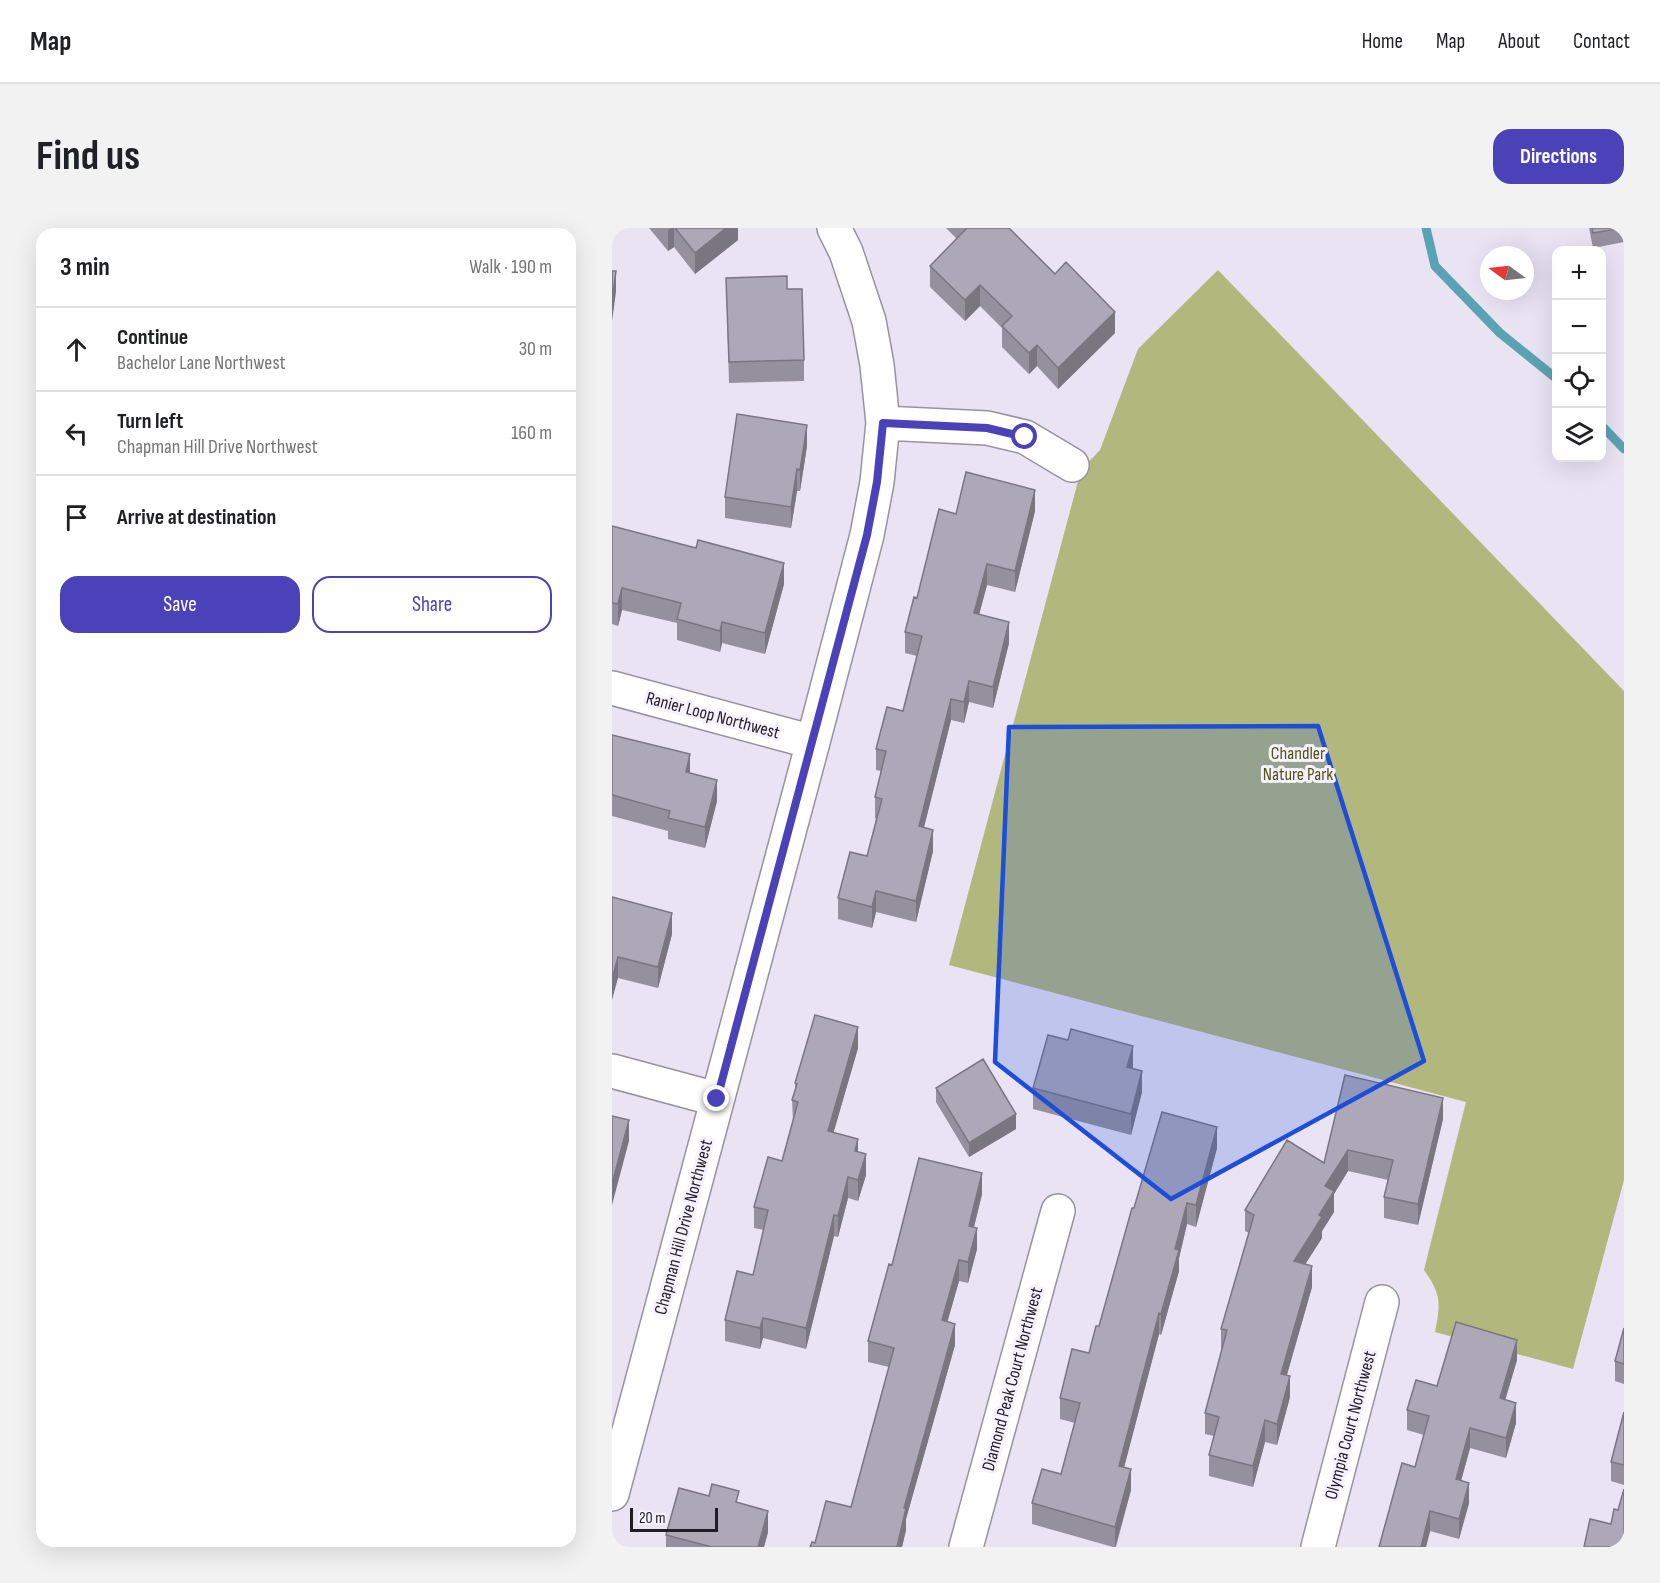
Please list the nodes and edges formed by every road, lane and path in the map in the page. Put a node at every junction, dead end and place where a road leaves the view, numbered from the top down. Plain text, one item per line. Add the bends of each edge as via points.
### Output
1 (834, 228) edge
2 (883, 423) junction
3 (1072, 465) dead end
4 (612, 688) edge
5 (813, 742) junction
6 (612, 1071) edge
7 (717, 1099) junction
8 (1058, 1211) dead end
9 (1382, 1302) dead end
10 (612, 1494) edge
11 (966, 1547) edge
12 (1318, 1547) edge

1 - 2 street, Chapman Hill Drive Northwest via 869,321
2 - 3 street via 1006,432 1025,437
2 - 5 street, Chapman Hill Drive Northwest via 867,535
4 - 5 street, Ranier Loop Northwest
5 - 7 street, Chapman Hill Drive Northwest
6 - 7 street
7 - 10 street, Chapman Hill Drive Northwest
8 - 11 street, Diamond Peak Court Northwest
9 - 12 street, Olympia Court Northwest

